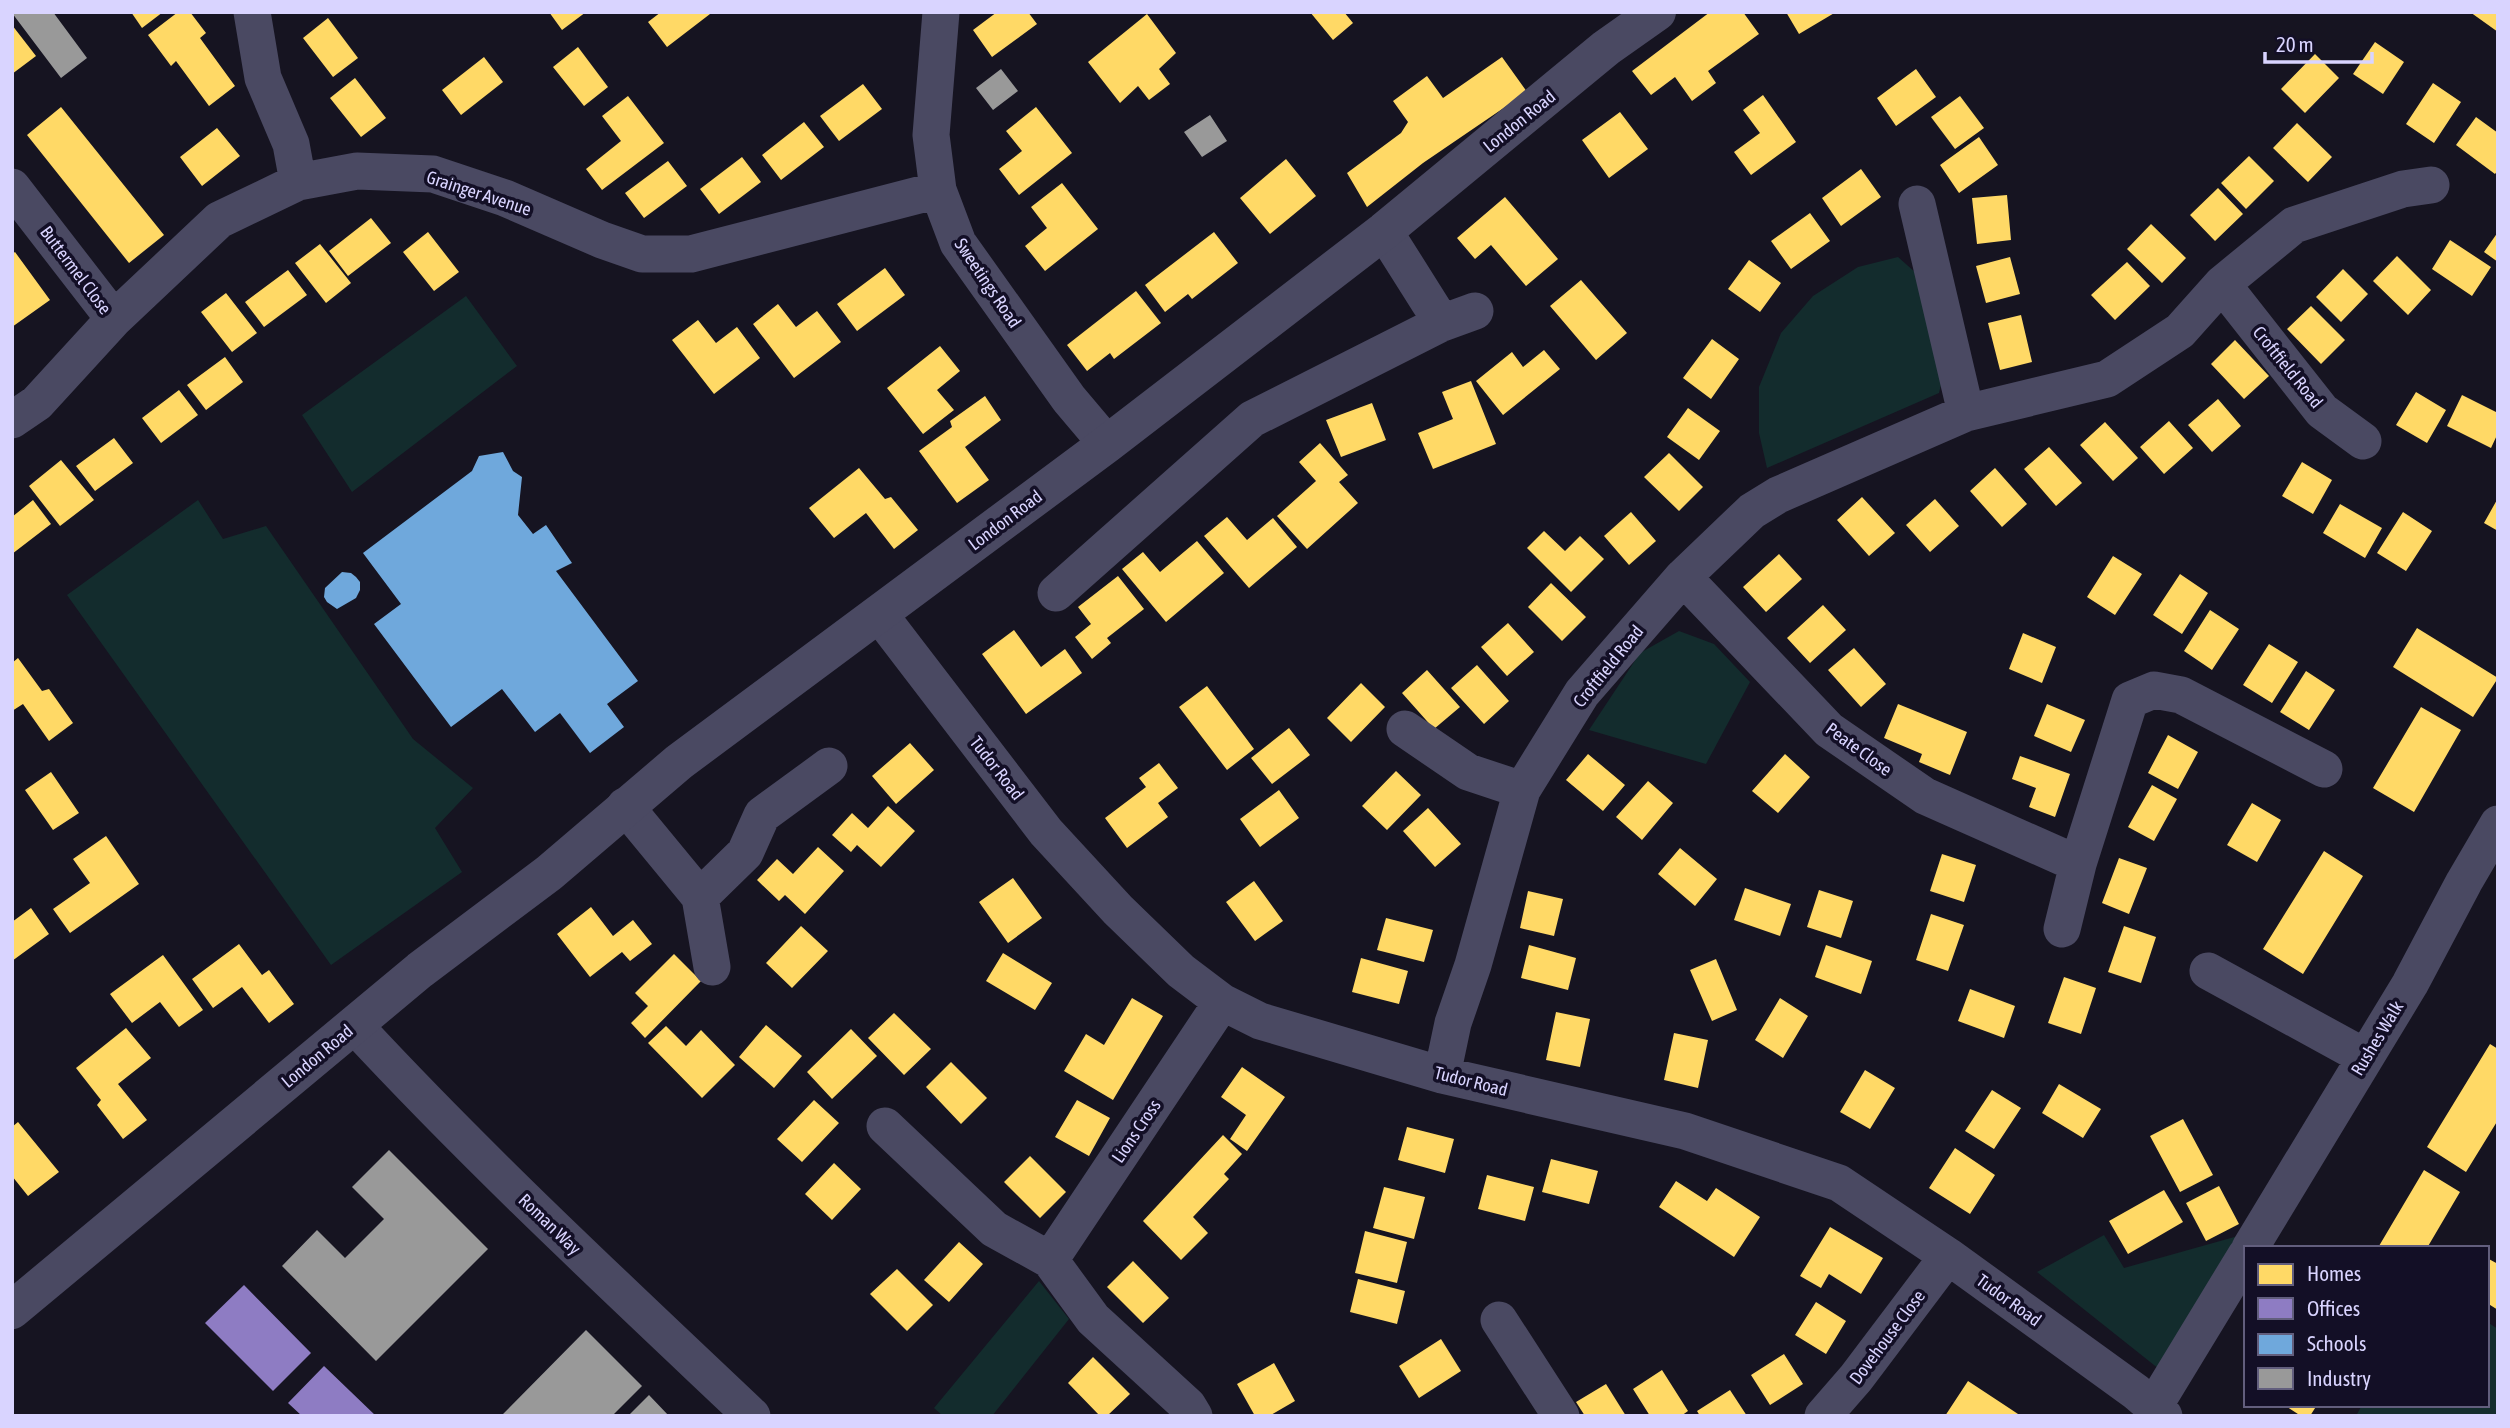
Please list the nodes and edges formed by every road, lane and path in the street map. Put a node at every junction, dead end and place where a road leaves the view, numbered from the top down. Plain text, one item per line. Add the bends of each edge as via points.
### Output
1 (252, 12) edge
2 (941, 12) edge
3 (1657, 12) edge
4 (2411, 181) dead end
5 (298, 182) junction
6 (12, 187) edge
7 (938, 190) junction
8 (1917, 204) dead end
9 (1384, 232) junction
10 (2222, 284) junction
11 (1475, 311) dead end
12 (114, 319) junction
13 (1442, 323) junction
14 (1965, 413) junction
15 (12, 420) edge
16 (2362, 440) dead end
17 (1107, 444) junction
18 (1683, 577) junction
19 (1056, 593) dead end
20 (879, 614) junction
21 (1405, 729) dead end
22 (829, 766) dead end
23 (2324, 769) dead end
24 (1522, 790) junction
25 (625, 806) junction
26 (2498, 824) edge
27 (2078, 864) junction
28 (699, 897) junction
29 (2062, 929) dead end
30 (712, 967) dead end
31 (2208, 971) dead end
32 (1222, 1002) junction
33 (354, 1025) junction
34 (2365, 1057) junction
35 (1442, 1075) junction
36 (885, 1126) dead end
37 (2251, 1246) edge
38 (1948, 1256) junction
39 (2244, 1259) edge
40 (1050, 1260) junction
41 (12, 1310) edge
42 (1499, 1320) dead end
43 (2159, 1412) edge
44 (752, 1416) edge
45 (1194, 1416) edge
46 (1561, 1416) edge
47 (1823, 1416) edge

1 - 5 street via 263,78 291,144
2 - 7 street, Sweetings Road via 931,135
3 - 9 street, London Road via 1606,48
4 - 10 street, Croftfield Road via 2294,225
5 - 7 street, Grainger Avenue via 356,171 433,174 642,254 691,254
5 - 12 street, Grainger Avenue via 219,219
6 - 12 street, Buttermel Close
7 - 17 street, Sweetings Road via 958,243 1069,399
8 - 14 street
9 - 13 street
9 - 17 street, London Road
10 - 14 street, Croftfield Road via 2180,331 2107,379
10 - 16 street, Croftfield Road via 2322,411
11 - 13 street
12 - 15 street, Grainger Avenue via 37,403
13 - 19 street via 1252,419
14 - 18 street, Croftfield Road via 1778,495 1752,511
17 - 20 street, London Road
18 - 24 street, Croftfield Road via 1582,692
18 - 27 street, Peate Close via 1829,730 1925,796
20 - 25 street, London Road
20 - 32 street, Tudor Road via 1046,832 1163,954
21 - 24 street via 1468,772
22 - 28 street via 762,815 746,853
23 - 27 street via 2181,695 2154,690 2130,701
24 - 35 street, Croftfield Road
25 - 28 street
25 - 33 street, London Road via 549,873
26 - 34 street, Rushes Walk
27 - 29 street
28 - 30 street
31 - 34 street
32 - 35 street, Tudor Road via 1260,1021
32 - 40 street, Lions Cross
33 - 41 street, London Road
33 - 44 street, Roman Way via 571,1244
34 - 37 street, Rushes Walk
35 - 38 street, Tudor Road via 1685,1131 1839,1183
36 - 40 street via 994,1229
38 - 43 street, Tudor Road
38 - 47 street, Dovehouse Close
39 - 43 street
40 - 45 street via 1093,1319
42 - 46 street

